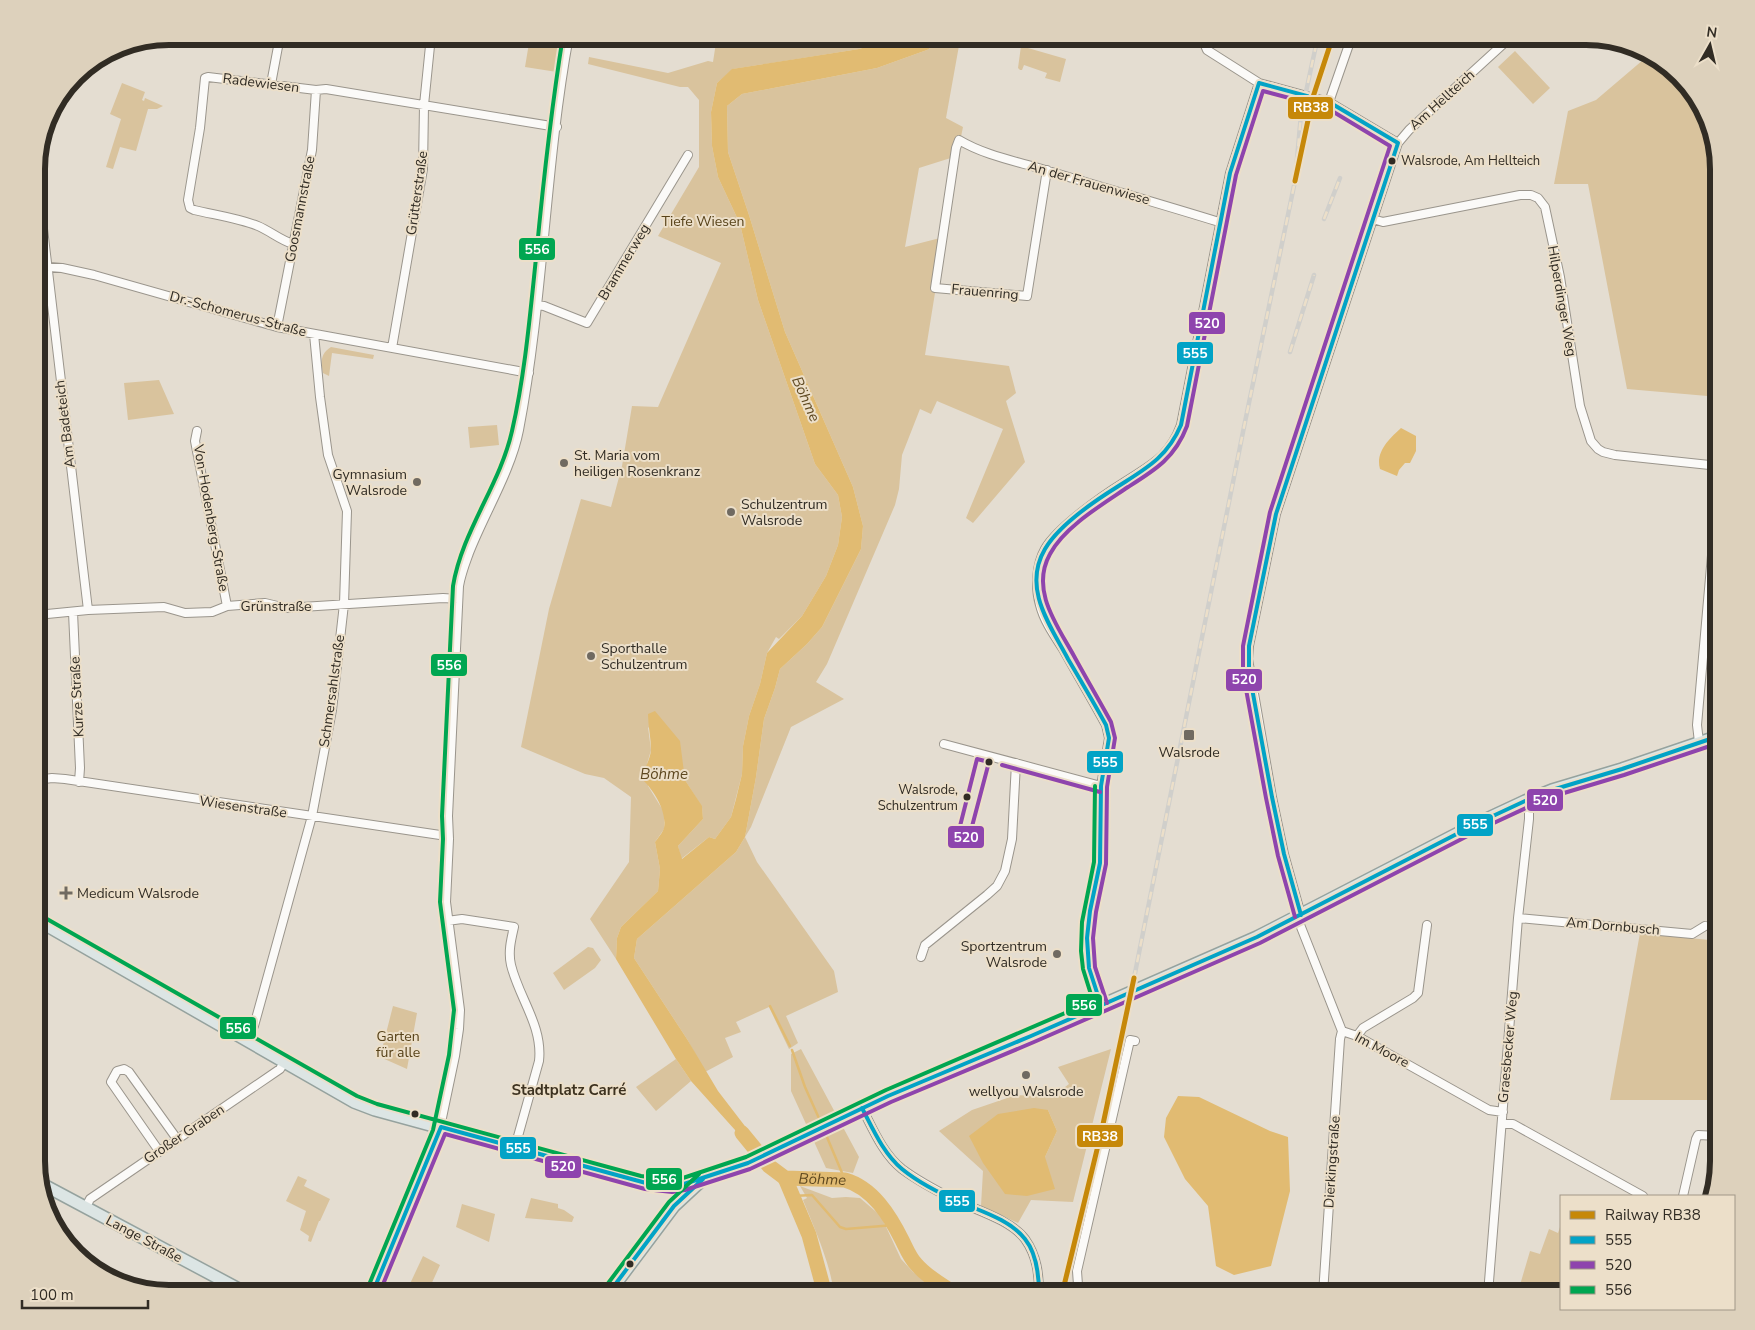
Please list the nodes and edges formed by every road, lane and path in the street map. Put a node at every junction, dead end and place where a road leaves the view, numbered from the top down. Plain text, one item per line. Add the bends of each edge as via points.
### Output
1 (278, 45) edge
2 (430, 45) edge
3 (568, 45) edge
4 (1205, 45) edge
5 (1349, 45) edge
6 (1502, 45) edge
7 (1259, 83) junction
8 (272, 84) junction
9 (316, 90) junction
10 (1329, 102) junction
11 (424, 105) junction
12 (557, 127) junction
13 (959, 140) joint
14 (1398, 143) junction
15 (688, 155) dead end
16 (1046, 170) junction
17 (1373, 219) junction
18 (1220, 222) junction
19 (293, 244) junction
20 (45, 257) edge
21 (46, 266) junction
22 (537, 304) junction
23 (277, 327) junction
24 (314, 334) junction
25 (392, 348) junction
26 (529, 373) junction
27 (197, 431) dead end
28 (1710, 465) edge
29 (1710, 578) edge
30 (458, 599) junction
31 (344, 604) junction
32 (227, 606) junction
33 (88, 610) junction
34 (73, 612) junction
35 (45, 614) edge
36 (1710, 739) edge
37 (1699, 742) junction
38 (944, 744) dead end
39 (1016, 763) junction
40 (45, 779) edge
41 (79, 782) junction
42 (1101, 786) junction
43 (1526, 801) junction
44 (312, 816) junction
45 (449, 839) junction
46 (1299, 916) junction
47 (1518, 918) junction
48 (447, 921) junction
49 (45, 925) edge
50 (1427, 925) dead end
51 (1705, 926) dead end
52 (921, 957) dead end
53 (1101, 1005) junction
54 (1342, 1031) junction
55 (1357, 1036) junction
56 (246, 1041) junction
57 (1135, 1041) dead end
58 (284, 1062) junction
59 (862, 1108) junction
60 (1503, 1112) junction
61 (1502, 1124) junction
62 (440, 1127) junction
63 (1710, 1135) edge
64 (177, 1139) junction
65 (515, 1147) junction
66 (159, 1151) junction
67 (703, 1179) junction
68 (672, 1186) junction
69 (48, 1188) edge
70 (1641, 1195) edge
71 (1684, 1195) edge
72 (678, 1202) junction
73 (86, 1208) junction
74 (231, 1285) edge
75 (376, 1285) edge
76 (615, 1285) edge
77 (1038, 1285) edge
78 (1078, 1285) edge
79 (1324, 1285) edge
80 (1489, 1285) edge

1 - 8 street
2 - 11 street, Grütterstraße
3 - 12 street
4 - 7 street, Am Hellteich via 1207,50
5 - 10 street
6 - 14 street, Am Hellteich
7 - 10 street, Am Hellteich
7 - 18 street via 1230,173
8 - 9 street, Radewiesen
8 - 19 street, Radewiesen via 205,78 188,204 194,210 241,220
9 - 11 street, Radewiesen
9 - 19 street, Goosmannstraße via 312,150
10 - 14 street, Am Hellteich
11 - 12 street, Radewiesen
11 - 25 street, Grütterstraße via 424,169
12 - 22 street
13 - 16 street, An der Frauenwiese via 982,151
13 - 16 street, Frauenring via 934,288 1027,296
14 - 17 street, Im Moore
15 - 22 street, Brammerweg via 587,323
16 - 18 street, An der Frauenwiese
17 - 28 street, Hilperdinger Weg via 1383,222 1520,195 1538,198 1545,207 1560,277 1577,391 1591,441 1603,452 1615,455
17 - 46 street, Im Moore via 1276,514 1249,646 1249,672 1272,797
18 - 42 street via 1181,425 1173,444 1160,458 1063,528 1050,541 1041,559 1037,590 1039,604 1108,729
19 - 23 street, Goosmannstraße
20 - 21 street, Am Badeteich
21 - 23 street, Dr.-Schomerus-Straße via 103,278
21 - 33 street, Am Badeteich
22 - 26 street
23 - 24 street, Dr.-Schomerus-Straße
24 - 25 street, Dr.-Schomerus-Straße
24 - 31 street, Schmersahlstraße via 328,455 347,511
25 - 26 street, Dr.-Schomerus-Straße
26 - 30 street via 518,433 462,573
27 - 32 street, Von-Hodenberg-Straße via 195,441
29 - 37 street via 1697,725
30 - 31 street, Grünstraße
30 - 45 street
31 - 32 street, Grünstraße via 286,608 265,604
31 - 44 street, Schmersahlstraße via 332,710
32 - 33 street, Grünstraße via 212,612 185,613 164,607
33 - 34 street, Grünstraße
34 - 35 street, Grünstraße
34 - 41 street, Kurze Straße
36 - 37 main road
37 - 43 main road
38 - 39 street
39 - 42 street
39 - 52 street via 1012,839 1005,871 988,895 924,945
40 - 41 street, Wiesenstraße
41 - 44 street, Wiesenstraße
42 - 53 street via 1100,863 1087,944 1089,968
43 - 46 main road
43 - 47 street, Graesbecker Weg via 1530,818
44 - 45 street, Wiesenstraße
44 - 56 street, Schmersahlstraße via 254,1026
45 - 48 street
46 - 53 main road
46 - 54 street, Im Moore
47 - 51 street, Am Dornbusch via 1692,934
47 - 60 street, Graesbecker Weg
48 - 62 street via 460,1019
48 - 65 street via 462,919 514,927 511,965 535,1026 540,1050
49 - 56 main road
50 - 55 street via 1418,993 1363,1028
53 - 59 main road
54 - 55 street, Im Moore
54 - 79 street, Dierkingstraße
55 - 60 street, Im Moore via 1489,1110
56 - 58 main road
57 - 78 street via 1130,1040 1077,1272
58 - 62 main road via 354,1102
58 - 64 street, Großer Graben via 280,1069
59 - 67 main road via 756,1159
59 - 77 street via 885,1151 900,1168 938,1191 1010,1226 1024,1237 1033,1252
60 - 61 street, Graesbecker Weg
61 - 70 street via 1514,1124
61 - 80 street, Graesbecker Weg
62 - 65 main road
62 - 75 street
63 - 71 street via 1698,1135 1696,1139
64 - 66 street, Großer Graben
64 - 66 street via 129,1072 124,1069 117,1071 111,1082
65 - 68 main road via 640,1182
66 - 73 street, Großer Graben via 90,1198
67 - 68 main road
67 - 72 main road
68 - 72 main road
69 - 73 main road, Lange Straße
72 - 76 main road
73 - 74 main road, Lange Straße

